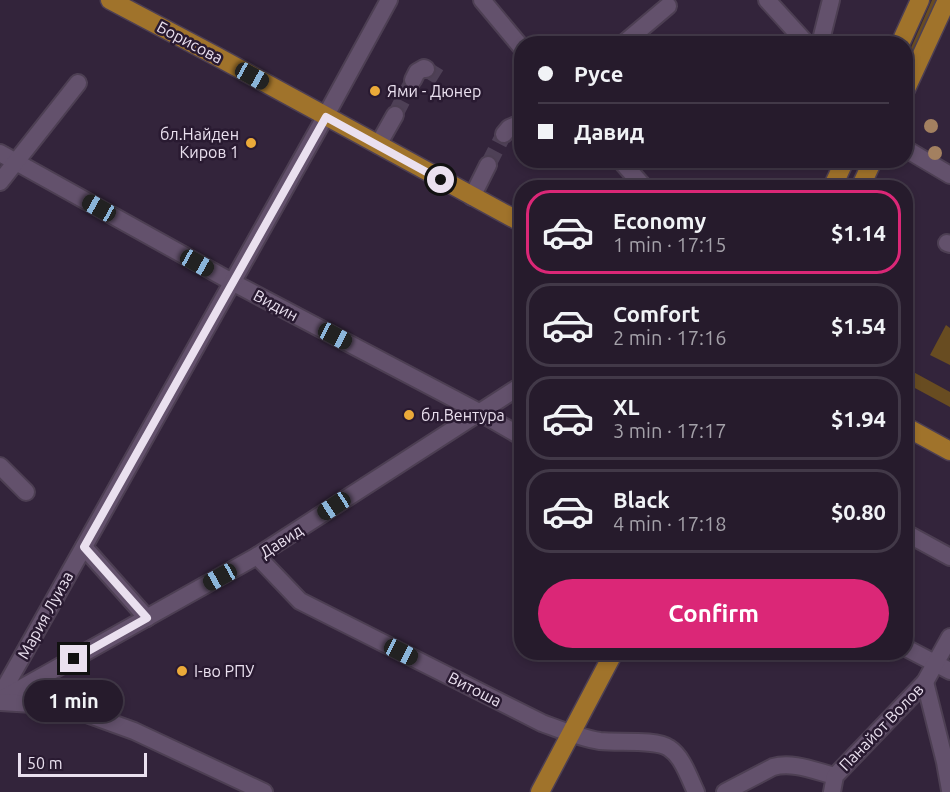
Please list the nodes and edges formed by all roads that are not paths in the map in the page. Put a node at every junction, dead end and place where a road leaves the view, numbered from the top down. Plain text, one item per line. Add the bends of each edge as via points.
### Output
1 (110, 0) edge
2 (389, 0) edge
3 (482, 0) edge
4 (767, 0) edge
5 (831, 0) edge
6 (920, 0) edge
7 (947, 0) edge
8 (668, 6) dead end
9 (632, 36) edge
10 (800, 36) edge
11 (822, 36) edge
12 (904, 36) edge
13 (514, 38) edge
14 (913, 74) edge
15 (78, 83) dead end
16 (395, 115) tunnel mouth
17 (326, 117) junction
18 (378, 145) junction
19 (0, 153) edge
20 (913, 153) edge
21 (16, 162) junction
22 (488, 165) tunnel mouth
23 (627, 168) edge
24 (950, 175) edge
25 (638, 180) edge
26 (0, 182) edge
27 (472, 197) junction
28 (514, 220) edge
29 (232, 282) junction
30 (514, 390) edge
31 (479, 412) junction
32 (913, 431) edge
33 (514, 432) edge
34 (950, 451) edge
35 (0, 466) edge
36 (26, 492) dead end
37 (913, 537) edge
38 (84, 547) junction
39 (257, 556) junction
40 (950, 557) edge
41 (147, 618) junction
42 (950, 637) edge
43 (913, 652) edge
44 (610, 660) edge
45 (943, 667) edge
46 (925, 682) junction
47 (0, 696) edge
48 (0, 701) edge
49 (571, 734) junction
50 (833, 784) edge
51 (950, 790) edge
52 (264, 792) edge
53 (540, 792) edge
54 (696, 792) edge
55 (725, 792) edge

1 - 17 main road, Борисова
2 - 17 street, Мария Луиза
3 - 13 street
4 - 10 street
5 - 11 street
6 - 12 main road
7 - 14 main road
8 - 9 street
15 - 21 street
16 - 18 street
17 - 18 main road, Борисова
17 - 29 street, Мария Луиза
18 - 27 main road, Борисова
19 - 21 street, Видин
20 - 24 street
21 - 26 street
21 - 29 street, Видин
22 - 27 street
23 - 25 street
27 - 28 main road, Борисова
29 - 31 street, Видин
29 - 38 street, Мария Луиза
30 - 31 street, Давид
31 - 33 street, Видин
31 - 39 street, Давид
32 - 34 main road
35 - 36 street
37 - 40 street
38 - 41 street
38 - 47 street, Мария Луиза
39 - 41 street, Давид
39 - 49 street, Витоша via 300,601
41 - 48 street, Давид
42 - 45 street, Панайот Волов
43 - 45 street
44 - 49 main road
45 - 46 street, Панайот Волов
46 - 50 street, Панайот Волов
46 - 51 street
48 - 52 street via 65,706 134,731
49 - 53 main road
49 - 54 street, Витоша via 598,741 662,744 678,756
50 - 55 street via 790,765 779,765

